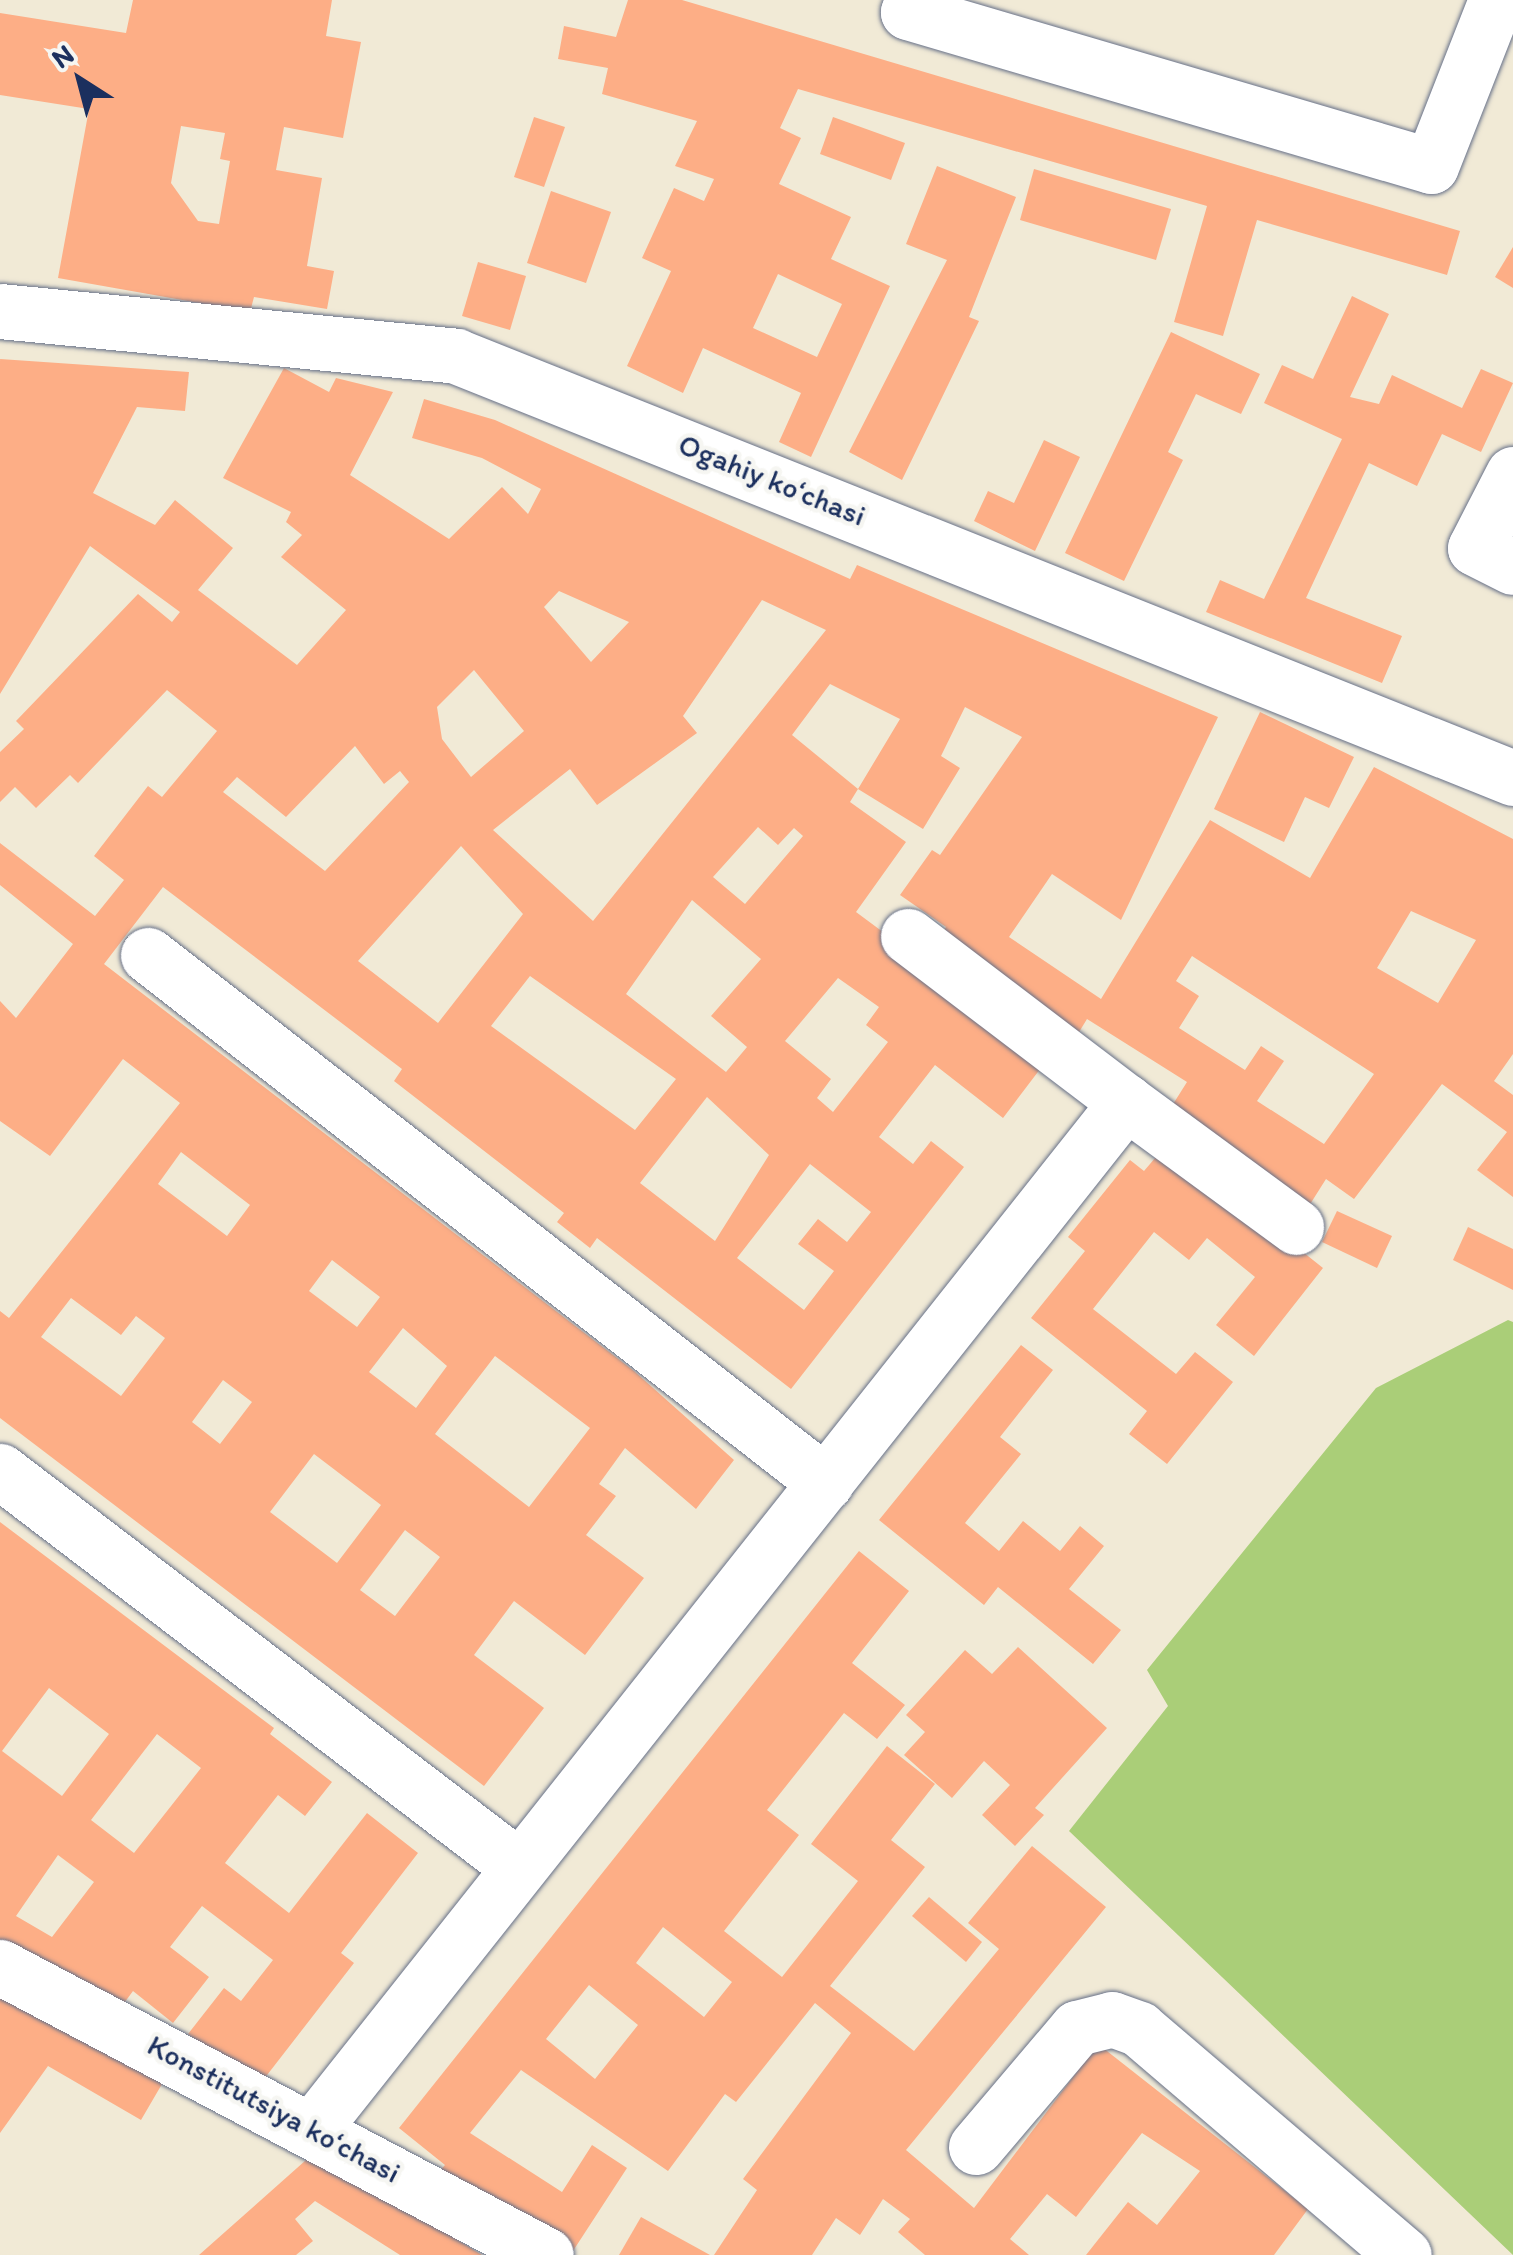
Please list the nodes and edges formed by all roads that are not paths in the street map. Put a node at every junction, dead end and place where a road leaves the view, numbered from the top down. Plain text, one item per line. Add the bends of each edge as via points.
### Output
1 (912, 0) edge
2 (1496, 0) edge
3 (0, 311) edge
4 (1513, 474) edge
5 (1513, 568) edge
6 (1513, 778) edge
7 (908, 936) dead end
8 (148, 955) dead end
9 (1126, 1102) junction
10 (1296, 1227) dead end
11 (0, 1471) edge
12 (826, 1482) junction
13 (515, 1864) junction
14 (0, 1968) edge
15 (314, 2127) junction
16 (976, 2147) dead end
17 (546, 2255) edge
18 (1404, 2255) edge

1 - 2 street via 908,12 1431,166
3 - 6 street, Ogahiy koʻchasi via 456,356
4 - 5 street via 1475,548
7 - 9 street
8 - 12 street
9 - 10 street
9 - 12 street
11 - 13 street
12 - 13 street
13 - 15 street
14 - 15 street, Konstitutsiya koʻchasi
15 - 17 street, Konstitutsiya koʻchasi
16 - 18 street via 1078,2028 1112,2020 1139,2029

